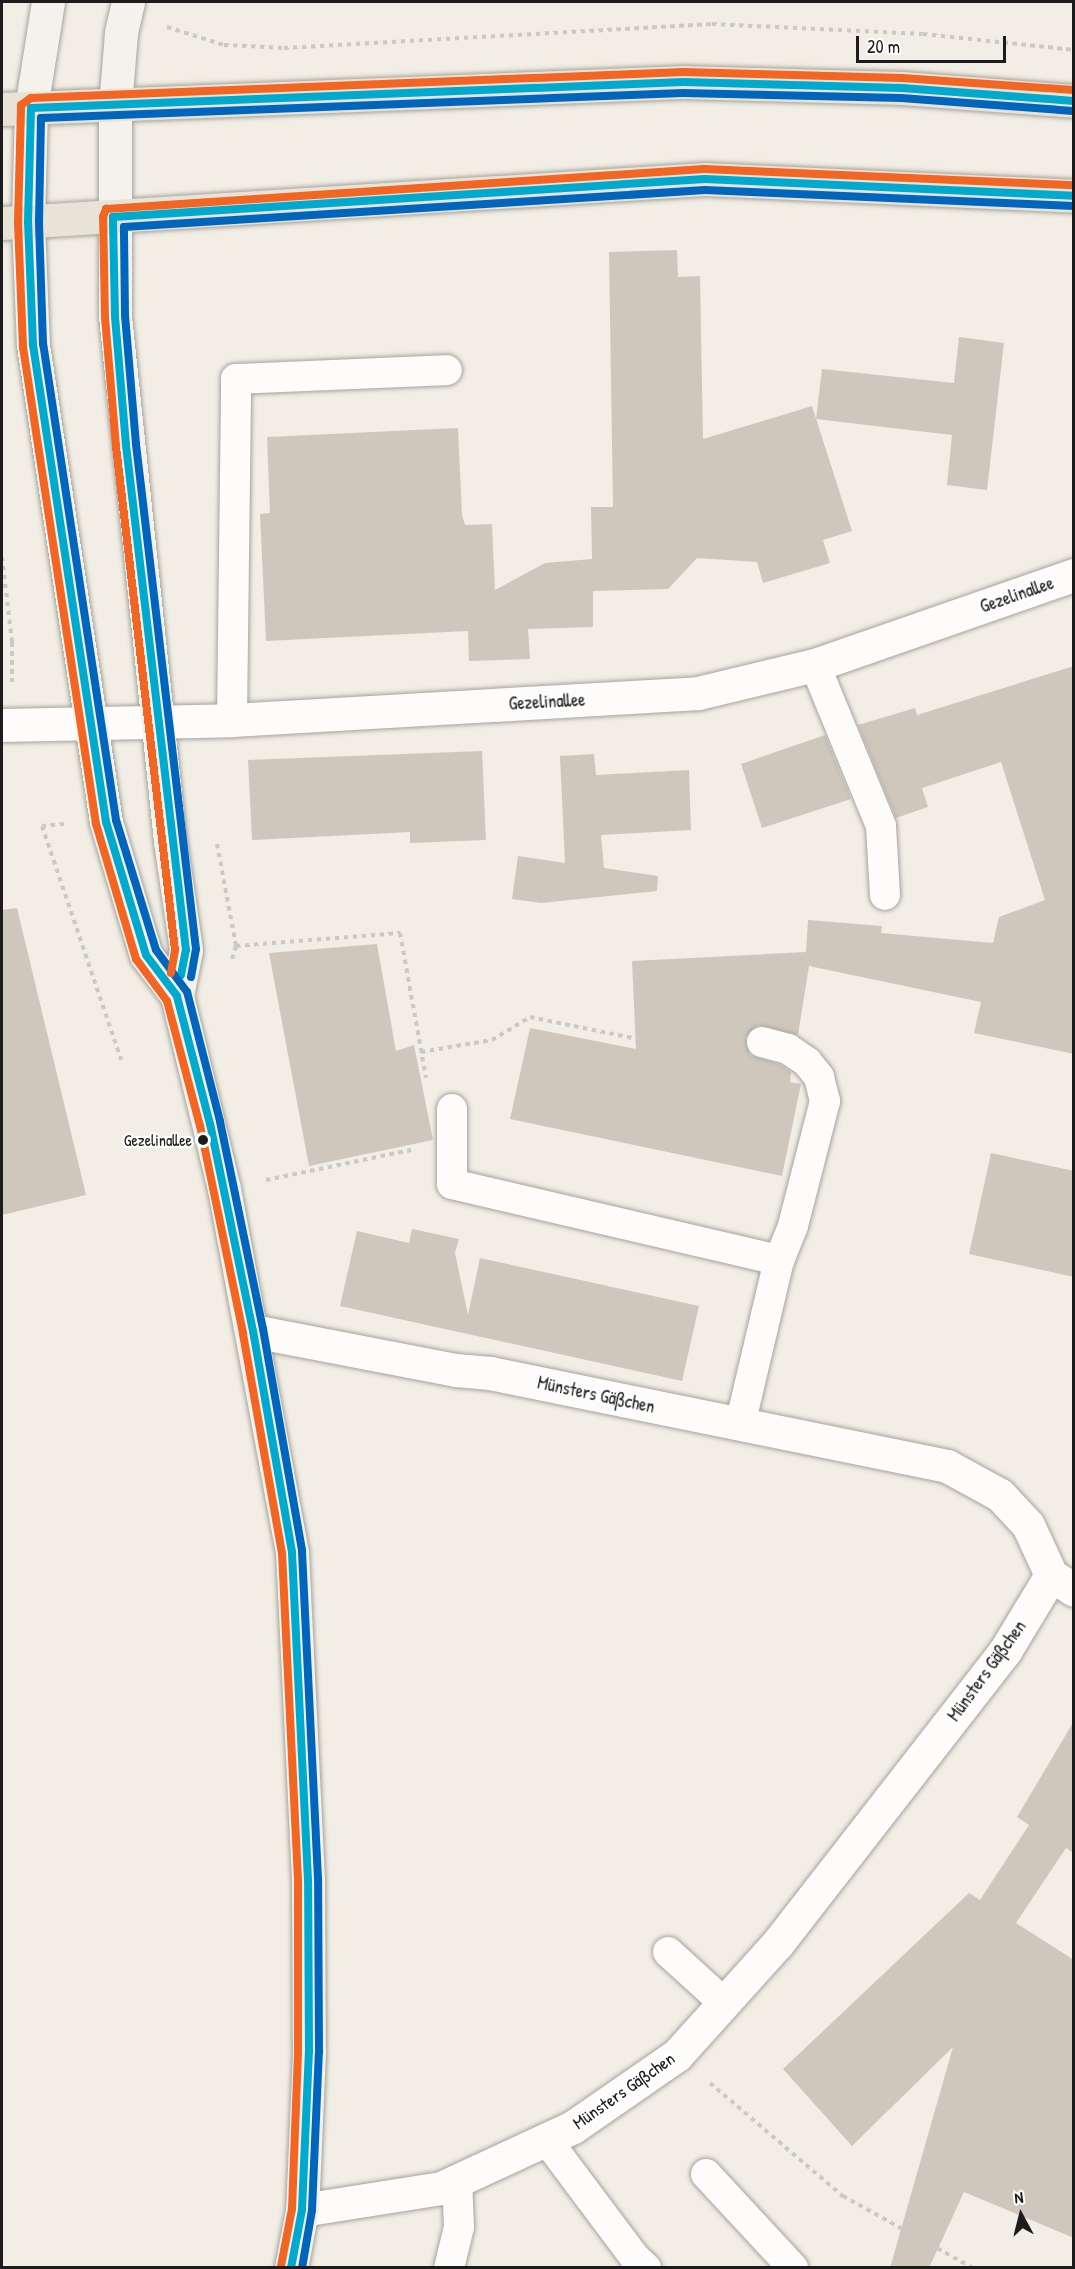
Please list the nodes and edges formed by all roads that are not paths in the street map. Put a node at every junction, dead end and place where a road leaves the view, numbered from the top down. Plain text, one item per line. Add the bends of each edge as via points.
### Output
1 (48, 2) edge
2 (128, 2) edge
3 (1074, 101) edge
4 (115, 106) junction
5 (16, 109) edge
6 (1074, 196) edge
7 (112, 217) junction
8 (15, 222) edge
9 (447, 370) dead end
10 (1074, 575) edge
11 (815, 665) junction
12 (160, 720) junction
13 (232, 720) junction
14 (90, 722) junction
15 (7, 725) edge
16 (885, 895) dead end
17 (177, 996) junction
18 (762, 1042) dead end
19 (452, 1109) dead end
20 (779, 1260) junction
21 (253, 1331) junction
22 (740, 1425) junction
23 (1066, 1581) edge
24 (668, 1952) dead end
25 (724, 2003) junction
26 (546, 2139) junction
27 (706, 2175) dead end
28 (458, 2180) junction
29 (302, 2210) junction
30 (291, 2268) edge
31 (449, 2268) edge
32 (646, 2268) edge
33 (794, 2268) edge

1 - 5 main road
2 - 4 main road via 121,33
3 - 4 main road via 902,88 683,82
4 - 5 main road
4 - 7 main road
5 - 8 main road
6 - 7 main road via 705,179
7 - 8 main road
7 - 12 main road via 115,316 126,445
8 - 14 main road
9 - 13 lane via 236,379
10 - 11 street, Gezelinallee
11 - 13 street, Gezelinallee via 698,693
11 - 16 lane via 881,826
12 - 13 street, Gezelinallee
12 - 14 street, Gezelinallee
12 - 17 main road via 170,841 186,950
14 - 15 street, Gezelinallee
14 - 17 main road via 106,822 146,955
17 - 21 main road via 224,1189
18 - 20 lane via 788,1049 807,1062 819,1077 825,1101 793,1226
19 - 20 lane via 452,1184
20 - 22 lane
21 - 22 street, Münsters Gäßchen via 490,1373
21 - 29 main road via 292,1552 308,1880 309,2052
22 - 23 street, Münsters Gäßchen via 947,1467 1000,1495 1028,1526
23 - 25 street, Münsters Gäßchen via 1005,1651 777,1944
24 - 25 lane
25 - 26 street, Münsters Gäßchen via 677,2055 582,2121
26 - 28 street, Münsters Gäßchen
26 - 32 lane via 634,2258
27 - 33 lane
28 - 29 street, Münsters Gäßchen via 441,2188
28 - 31 lane via 459,2228
29 - 30 main road

